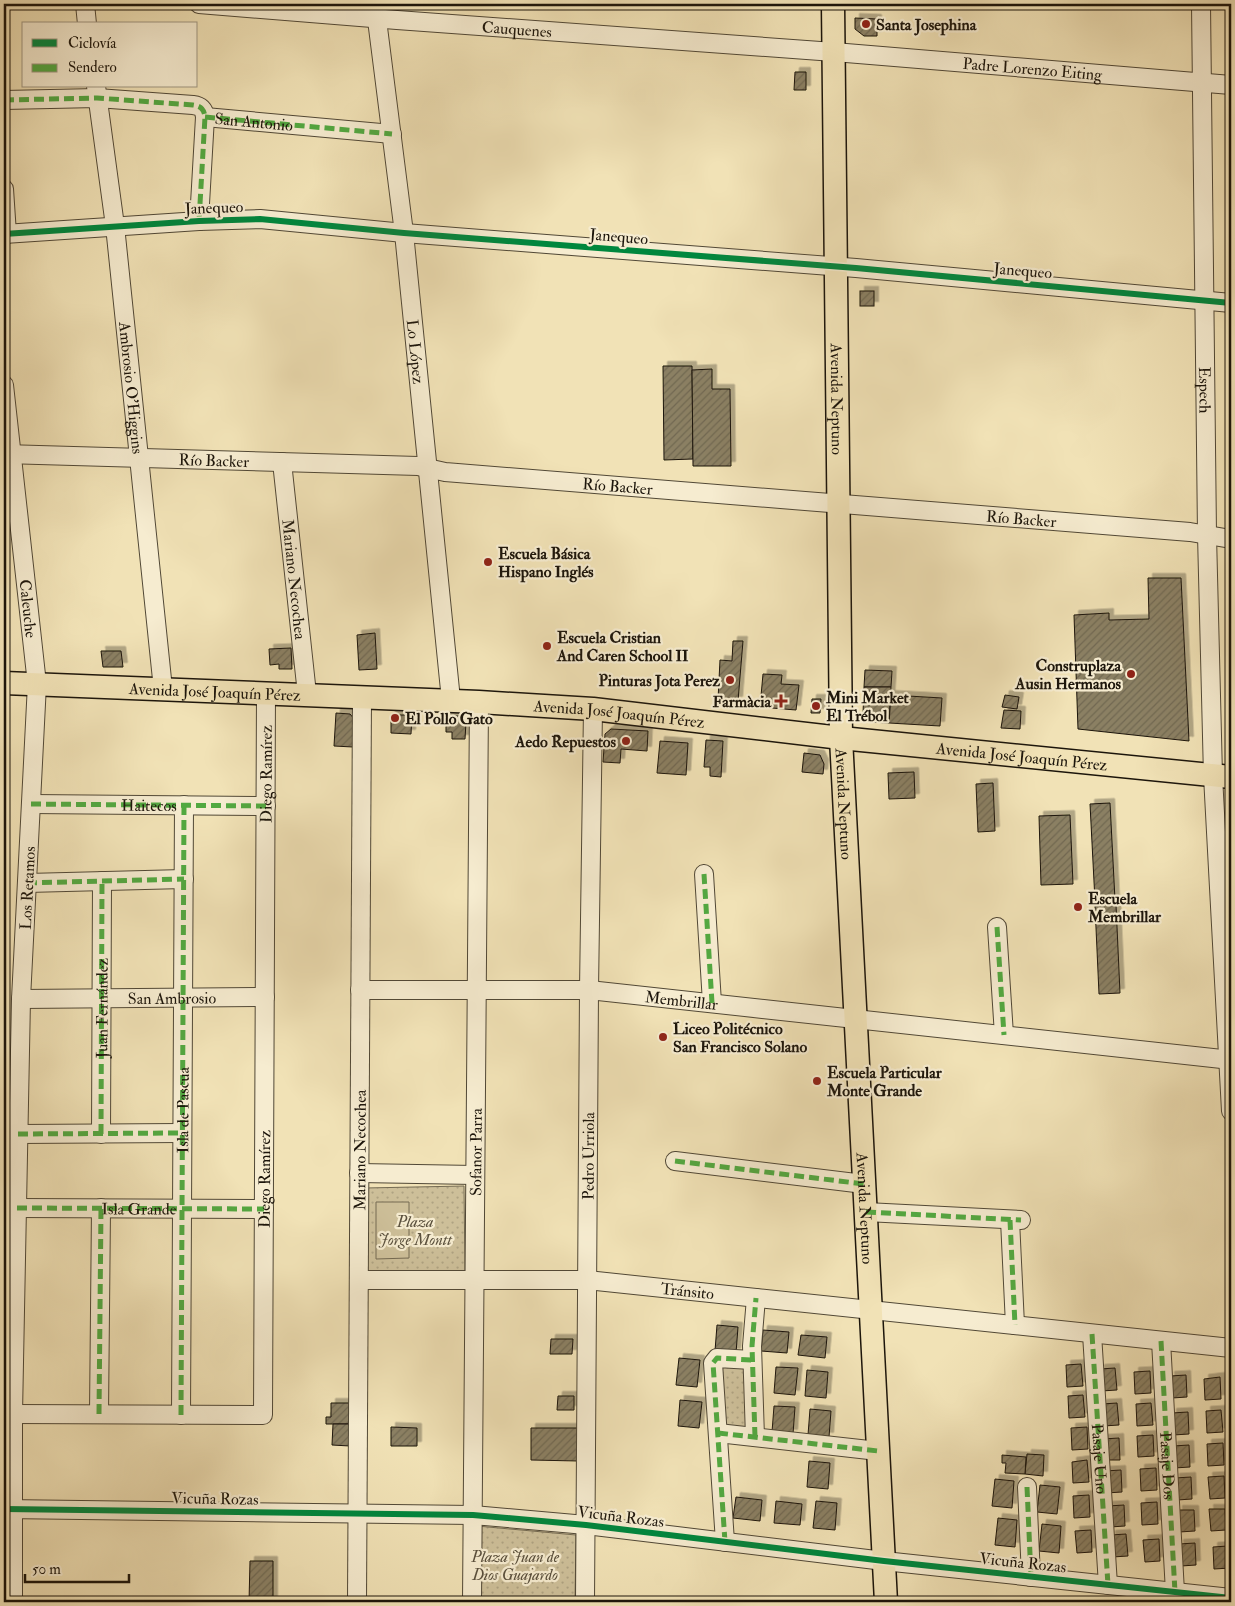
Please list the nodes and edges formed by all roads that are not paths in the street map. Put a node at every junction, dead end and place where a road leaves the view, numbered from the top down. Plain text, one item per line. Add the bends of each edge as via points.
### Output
1 (85, 4) edge
2 (199, 4) edge
3 (833, 4) edge
4 (1201, 4) edge
5 (376, 11) edge
6 (87, 22) edge
7 (834, 52) junction
8 (1202, 82) junction
9 (1231, 85) edge
10 (97, 92) edge
11 (4, 100) edge
12 (205, 117) junction
13 (392, 134) junction
14 (4, 189) edge
15 (199, 221) junction
16 (115, 226) junction
17 (404, 232) junction
18 (6, 234) edge
19 (836, 267) junction
20 (1205, 300) junction
21 (1231, 303) edge
22 (4, 385) edge
23 (8, 454) edge
24 (139, 458) junction
25 (282, 462) junction
26 (429, 468) junction
27 (839, 504) junction
28 (1207, 535) junction
29 (1231, 539) edge
30 (4, 683) edge
31 (37, 684) junction
32 (163, 689) junction
33 (266, 693) junction
34 (307, 694) junction
35 (362, 697) junction
36 (452, 700) junction
37 (479, 702) junction
38 (593, 709) junction
39 (841, 738) junction
40 (1222, 777) edge
41 (31, 804) junction
42 (184, 805) junction
43 (266, 806) junction
44 (704, 874) dead end
45 (184, 879) junction
46 (102, 881) junction
47 (27, 883) junction
48 (997, 927) dead end
49 (360, 990) junction
50 (477, 990) junction
51 (589, 990) junction
52 (183, 997) junction
53 (265, 997) junction
54 (101, 998) junction
55 (21, 999) junction
56 (712, 1002) junction
57 (856, 1018) junction
58 (1004, 1034) junction
59 (1230, 1060) edge
60 (1231, 1111) edge
61 (18, 1134) junction
62 (101, 1134) junction
63 (182, 1134) junction
64 (675, 1161) dead end
65 (359, 1174) junction
66 (475, 1175) junction
67 (864, 1184) junction
68 (17, 1208) junction
69 (101, 1208) junction
70 (182, 1208) junction
71 (264, 1209) junction
72 (866, 1212) junction
73 (359, 1280) junction
74 (475, 1280) junction
75 (588, 1280) junction
76 (756, 1298) junction
77 (871, 1310) junction
78 (1015, 1325) junction
79 (1092, 1334) junction
80 (1161, 1341) junction
81 (1231, 1348) edge
82 (752, 1360) junction
83 (14, 1414) junction
84 (99, 1414) junction
85 (181, 1415) junction
86 (718, 1433) junction
87 (755, 1437) junction
88 (878, 1451) junction
89 (1027, 1487) dead end
90 (9, 1509) edge
91 (357, 1513) junction
92 (473, 1514) junction
93 (586, 1525) junction
94 (725, 1542) junction
95 (884, 1561) junction
96 (1031, 1577) junction
97 (1108, 1585) junction
98 (1175, 1592) junction
99 (1231, 1598) edge
100 (13, 1602) edge
101 (357, 1602) edge
102 (472, 1602) edge
103 (586, 1602) edge
104 (886, 1602) edge

1 - 6 street
2 - 5 street, Cauquenes
3 - 7 main road, Avenida Neptuno
4 - 8 street, Espech
5 - 7 street, Cauquenes
5 - 13 street, Lo López
7 - 8 street, Padre Lorenzo Eiting
7 - 19 main road, Avenida Neptuno
8 - 9 street, Padre Lorenzo Eiting
8 - 20 street, Espech
10 - 11 street, San Antonio
10 - 12 street, San Antonio via 193,104 203,109
10 - 16 street, Ambrosio O'Higgins
12 - 13 street, San Antonio
12 - 15 street
13 - 17 street, Lo López
14 - 18 street
15 - 16 street, Janequeo
15 - 17 street, Janequeo via 260,219
16 - 18 street, Janequeo
16 - 24 street, Ambrosio O'Higgins
17 - 19 street, Janequeo
17 - 26 street, Lo López
19 - 20 street, Janequeo
19 - 27 main road, Avenida Neptuno
20 - 21 street, Janequeo
20 - 28 street, Espech
22 - 23 street, Caleuche
23 - 24 street, Río Backer
23 - 31 street, Caleuche
24 - 25 street, Río Backer
24 - 32 street, Ambrosio O'Higgins
25 - 26 street, Río Backer
25 - 34 street, Mariano Necochea
26 - 27 street, Río Backer via 445,472
26 - 36 street, Lo López
27 - 28 street, Río Backer
27 - 39 main road, Avenida Neptuno
28 - 29 street, Río Backer
28 - 40 street, Espech
30 - 31 main road, Avenida José Joaquín Pérez
31 - 32 main road, Avenida José Joaquín Pérez
31 - 41 street, Los Retamos
32 - 33 main road, Avenida José Joaquín Pérez
33 - 34 main road, Avenida José Joaquín Pérez
33 - 43 street, Diego Ramírez
34 - 35 main road, Avenida José Joaquín Pérez
35 - 36 main road, Avenida José Joaquín Pérez
35 - 49 street, Mariano Necochea
36 - 37 main road, Avenida José Joaquín Pérez
37 - 38 main road, Avenida José Joaquín Pérez
37 - 50 street, Sofanor Parra
38 - 39 main road, Avenida José Joaquín Pérez
38 - 51 street, Pedro Urriola
39 - 40 main road, Avenida José Joaquín Pérez
39 - 57 main road, Avenida Neptuno
40 - 59 street, Espech
41 - 42 street, Haitecos
41 - 47 street, Los Retamos
42 - 43 street, Haitecos
42 - 45 street, Isla de Pascua
43 - 53 street, Diego Ramírez
44 - 56 street
45 - 46 street
45 - 52 street, Isla de Pascua
46 - 47 street
46 - 54 street, Juan Fernández
47 - 55 street, Los Retamos
48 - 58 street
49 - 50 street, Membrillar
49 - 65 street, Mariano Necochea
50 - 51 street, Membrillar
50 - 66 street, Sofanor Parra
51 - 56 street, Membrillar
51 - 75 street, Pedro Urriola
52 - 53 street, San Ambrosio
52 - 54 street, San Ambrosio
52 - 63 street, Isla de Pascua
53 - 71 street, Diego Ramírez
54 - 55 street, San Ambrosio
54 - 62 street, Juan Fernández
55 - 61 street, Los Retamos
56 - 57 street, Membrillar
57 - 58 street, Membrillar
57 - 67 main road, Avenida Neptuno
58 - 59 street, Membrillar
59 - 60 street, Espech
61 - 62 street
61 - 68 street, Los Retamos
62 - 63 street
63 - 70 street, Isla de Pascua
64 - 67 street
65 - 66 street
65 - 73 street, Mariano Necochea
66 - 74 street, Sofanor Parra
67 - 72 main road, Avenida Neptuno
68 - 69 street, Isla Grande
68 - 83 street, Los Retamos
69 - 70 street, Isla Grande
69 - 84 street
70 - 71 street, Isla Grande
70 - 85 street, Isla de Pascua
71 - 85 street, Diego Ramírez via 262,1415
72 - 77 main road, Avenida Neptuno
72 - 78 street via 1016,1220
73 - 74 street, Tránsito
73 - 91 street, Mariano Necochea
74 - 75 street, Tránsito
74 - 92 street, Sofanor Parra
75 - 76 street, Tránsito
75 - 93 street, Pedro Urriola
76 - 77 street, Tránsito
76 - 82 street
77 - 78 street, Tránsito
77 - 88 main road, Avenida Neptuno
78 - 79 street, Tránsito
79 - 80 street, Tránsito
79 - 97 street, Pasaje Uno
80 - 81 street, Tránsito
80 - 98 street, Pasaje Dos
82 - 86 street via 717,1358 713,1362
82 - 87 street
83 - 84 street, Diego Ramírez
83 - 90 street, Los Retamos
84 - 85 street, Diego Ramírez
86 - 87 street
86 - 94 street
87 - 88 street
88 - 95 main road, Avenida Neptuno
89 - 96 street, Vicuña Rozas
90 - 91 street, Vicuña Rozas
90 - 100 street, Los Retamos
91 - 92 street, Vicuña Rozas
91 - 101 street, Mariano Necochea
92 - 93 street, Vicuña Rozas
92 - 102 street, Sofanor Parra
93 - 94 street, Vicuña Rozas
93 - 103 street, Pedro Urriola
94 - 95 street, Vicuña Rozas
95 - 96 street, Vicuña Rozas
95 - 104 main road, Avenida Neptuno
96 - 97 street, Vicuña Rozas
97 - 98 street, Vicuña Rozas
98 - 99 street, Vicuña Rozas

